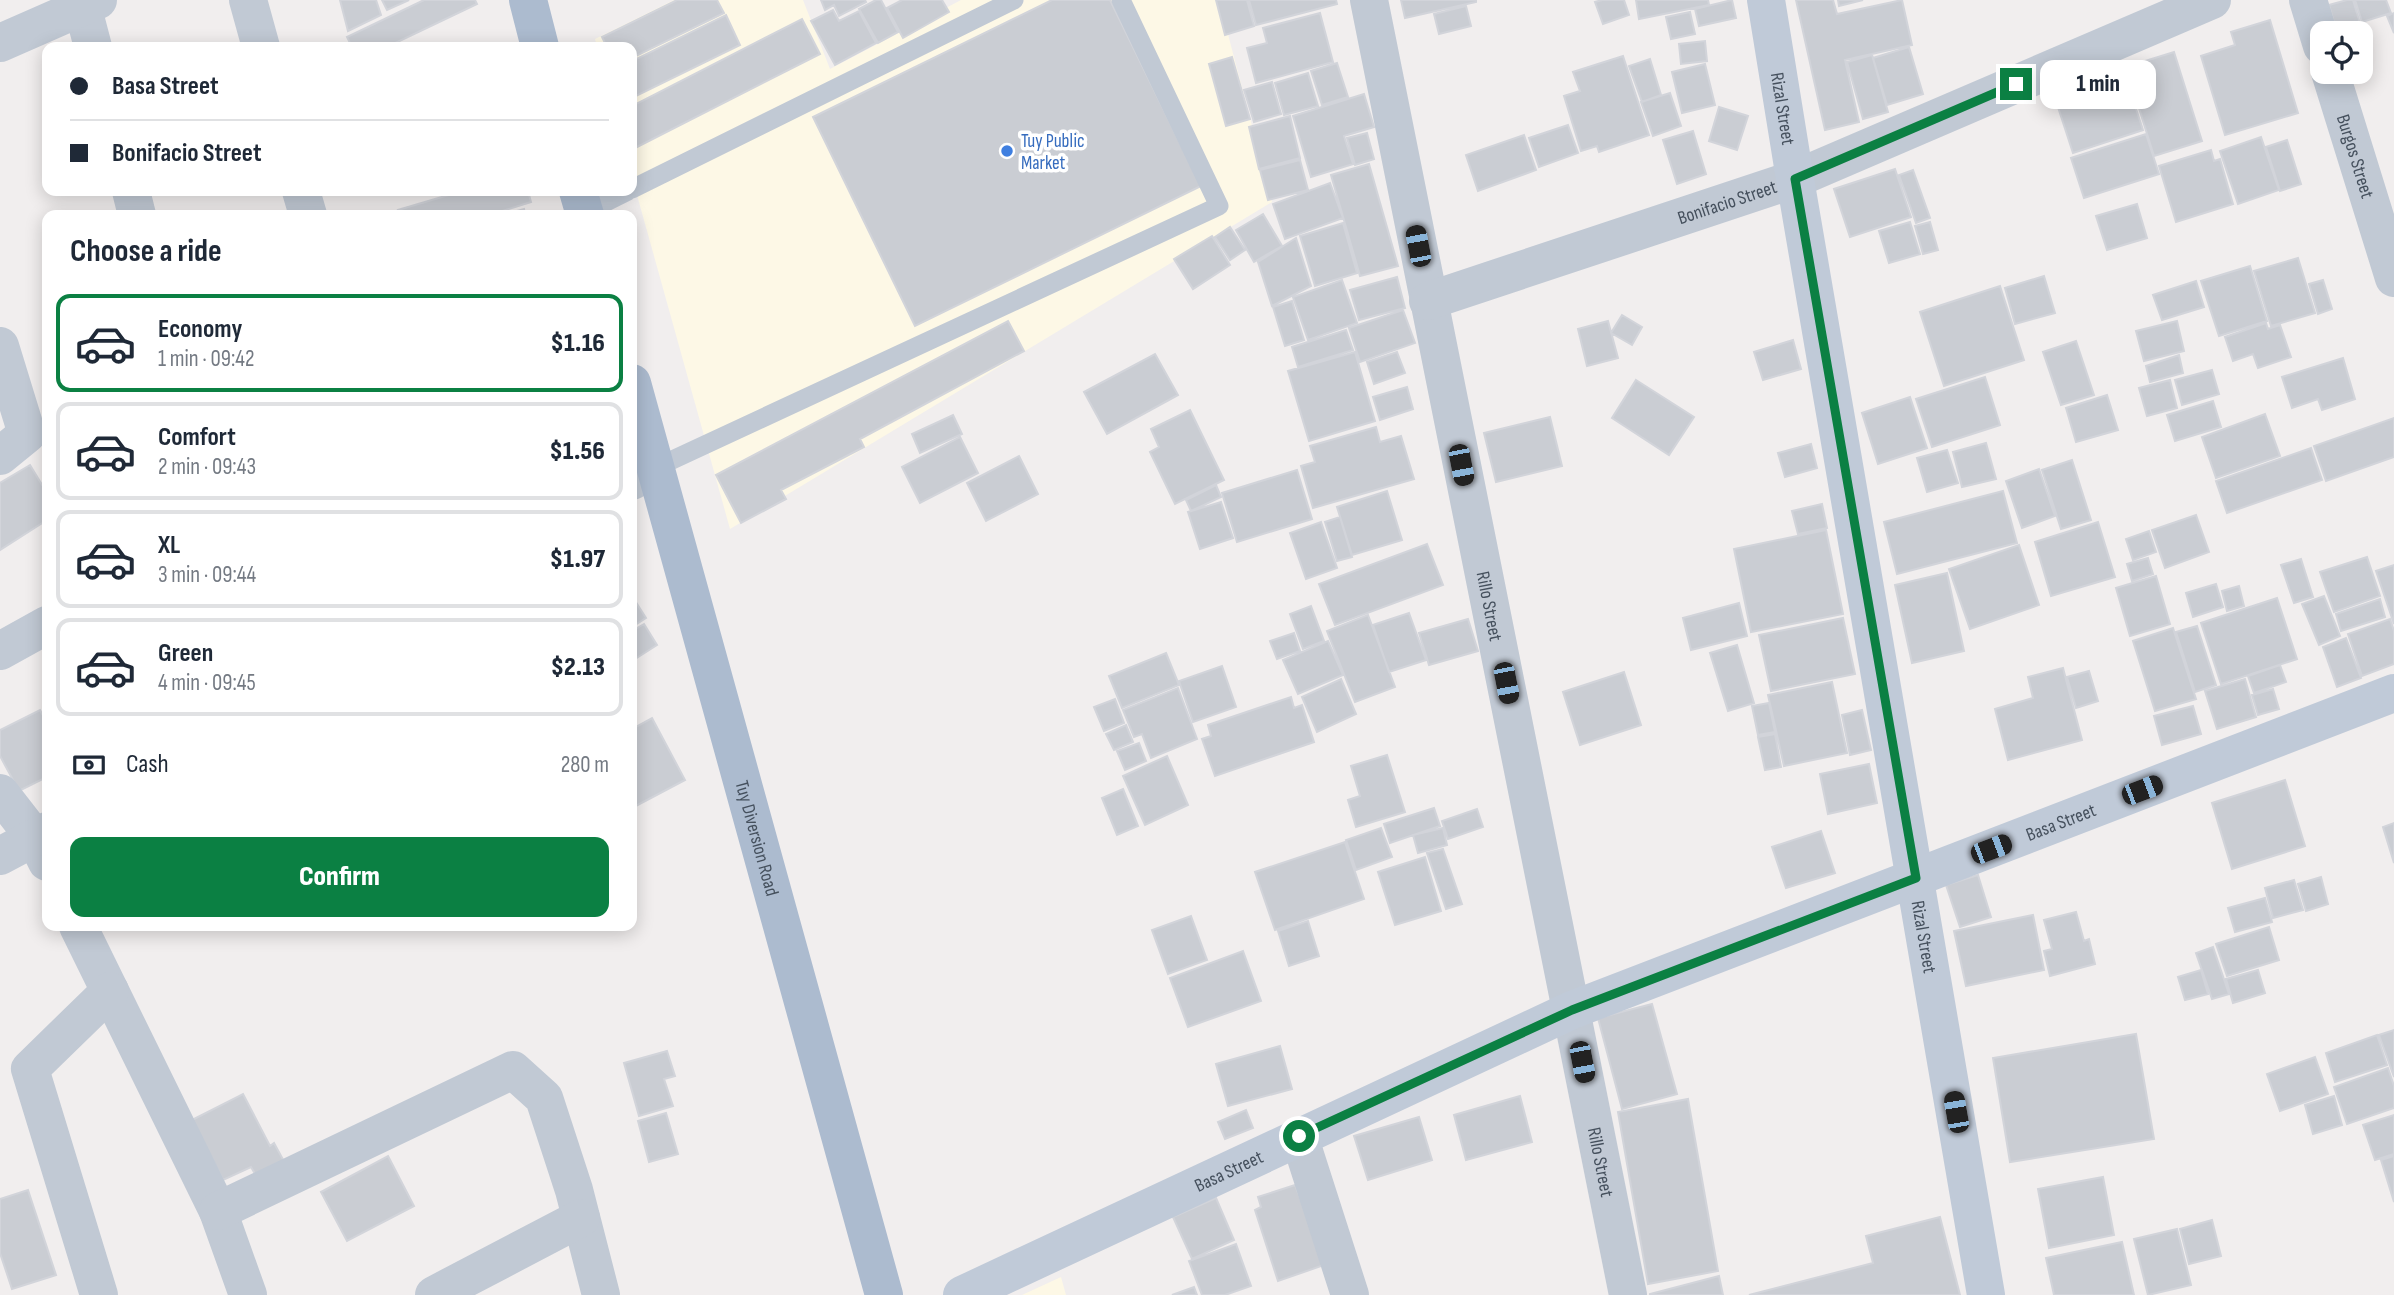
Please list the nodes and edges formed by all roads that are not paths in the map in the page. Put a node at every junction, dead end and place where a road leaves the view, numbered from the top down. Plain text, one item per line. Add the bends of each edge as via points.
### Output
1 (248, 0) edge
2 (528, 0) edge
3 (1014, 0) edge
4 (1121, 0) edge
5 (1369, 0) edge
6 (1766, 0) edge
7 (2212, 0) edge
8 (2308, 0) edge
9 (90, 3) edge
10 (2314, 21) edge
11 (93, 42) edge
12 (260, 42) edge
13 (539, 42) edge
14 (0, 43) edge
15 (2334, 84) edge
16 (1795, 179) junction
17 (637, 187) edge
18 (612, 196) edge
19 (583, 206) edge
20 (2394, 278) edge
21 (1428, 301) junction
22 (0, 346) edge
23 (637, 425) edge
24 (0, 456) edge
25 (643, 475) edge
26 (42, 628) edge
27 (0, 651) edge
28 (2394, 693) edge
29 (0, 793) edge
30 (42, 843) edge
31 (42, 844) edge
32 (0, 856) edge
33 (1916, 878) junction
34 (80, 931) edge
35 (110, 991) junction
36 (1572, 1010) junction
37 (1299, 1136) junction
38 (218, 1211) junction
39 (581, 1218) junction
40 (979, 1291) edge
41 (99, 1295) edge
42 (248, 1295) edge
43 (434, 1295) edge
44 (601, 1295) edge
45 (884, 1295) edge
46 (1350, 1295) edge
47 (1628, 1295) edge
48 (1986, 1295) edge

1 - 12 street
2 - 13 main road
3 - 17 lane
4 - 25 lane via 1219,206
5 - 21 street, Rillo Street
6 - 16 street, Rizal Street
7 - 16 street, Bonifacio Street
8 - 10 street
9 - 11 street
9 - 14 street
15 - 20 street, Burgos Street
16 - 21 street, Bonifacio Street
16 - 33 street, Rizal Street
18 - 19 lane
21 - 36 street, Rillo Street
22 - 24 street via 27,434
23 - 25 main road, Tuy Diversion Road
25 - 45 main road, Tuy Diversion Road
26 - 27 street
28 - 33 street, Basa Street
29 - 30 street
31 - 32 street
33 - 36 street, Basa Street
33 - 48 street, Rizal Street
34 - 35 street
35 - 38 street
35 - 41 street via 30,1069
36 - 37 street, Basa Street
36 - 47 street, Rillo Street
37 - 40 street, Basa Street
37 - 46 street
38 - 39 street via 513,1070 544,1098
38 - 42 street
39 - 43 street
39 - 44 street

